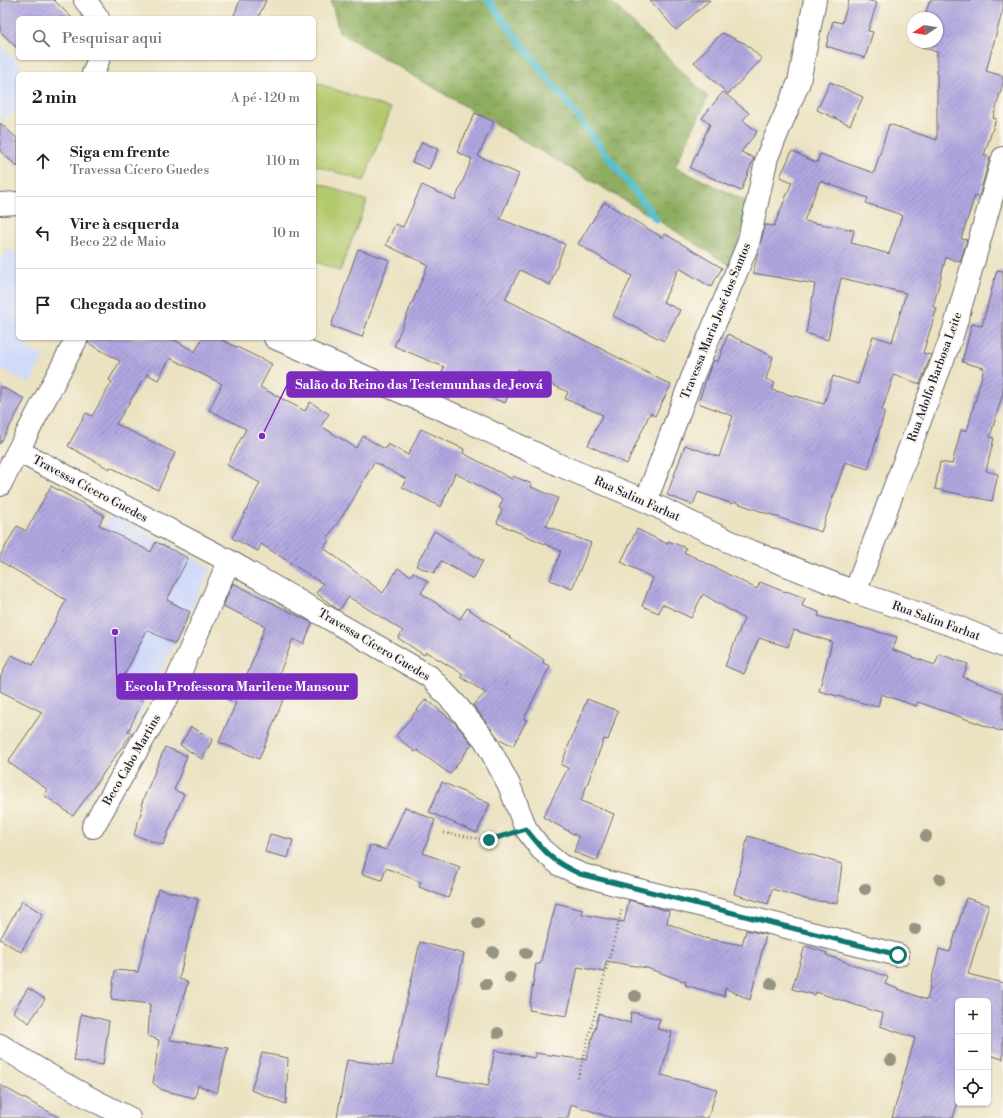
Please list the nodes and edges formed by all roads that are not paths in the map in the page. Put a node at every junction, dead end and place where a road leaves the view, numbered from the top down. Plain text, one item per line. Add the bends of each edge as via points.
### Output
1 (85, 0) edge
2 (815, 0) edge
3 (97, 16) edge
4 (98, 60) edge
5 (94, 72) edge
6 (1003, 158) edge
7 (16, 203) edge
8 (0, 204) edge
9 (76, 340) edge
10 (280, 340) edge
11 (18, 451) junction
12 (0, 485) edge
13 (646, 501) junction
14 (229, 561) junction
15 (855, 592) junction
16 (1003, 646) edge
17 (93, 827) dead end
18 (898, 955) dead end
19 (0, 1045) edge
20 (129, 1118) edge

1 - 3 street
2 - 13 street, Travessa Maria José dos Santos via 799,82 767,157 748,244 692,378
4 - 5 street
6 - 15 street, Rua Adolfo Barbosa Leite via 954,333
7 - 8 street
9 - 11 street
10 - 13 street, Rua Salim Farhat via 462,418 559,465
11 - 12 street
11 - 14 street, Travessa Cícero Guedes
13 - 15 street, Rua Salim Farhat via 745,549
14 - 17 street, Beco Cabo Martins via 176,682
14 - 18 street, Travessa Cícero Guedes via 429,676 485,740 509,785 526,829 541,849 560,865 580,874
15 - 16 street, Rua Salim Farhat via 955,626
19 - 20 street via 37,1069

